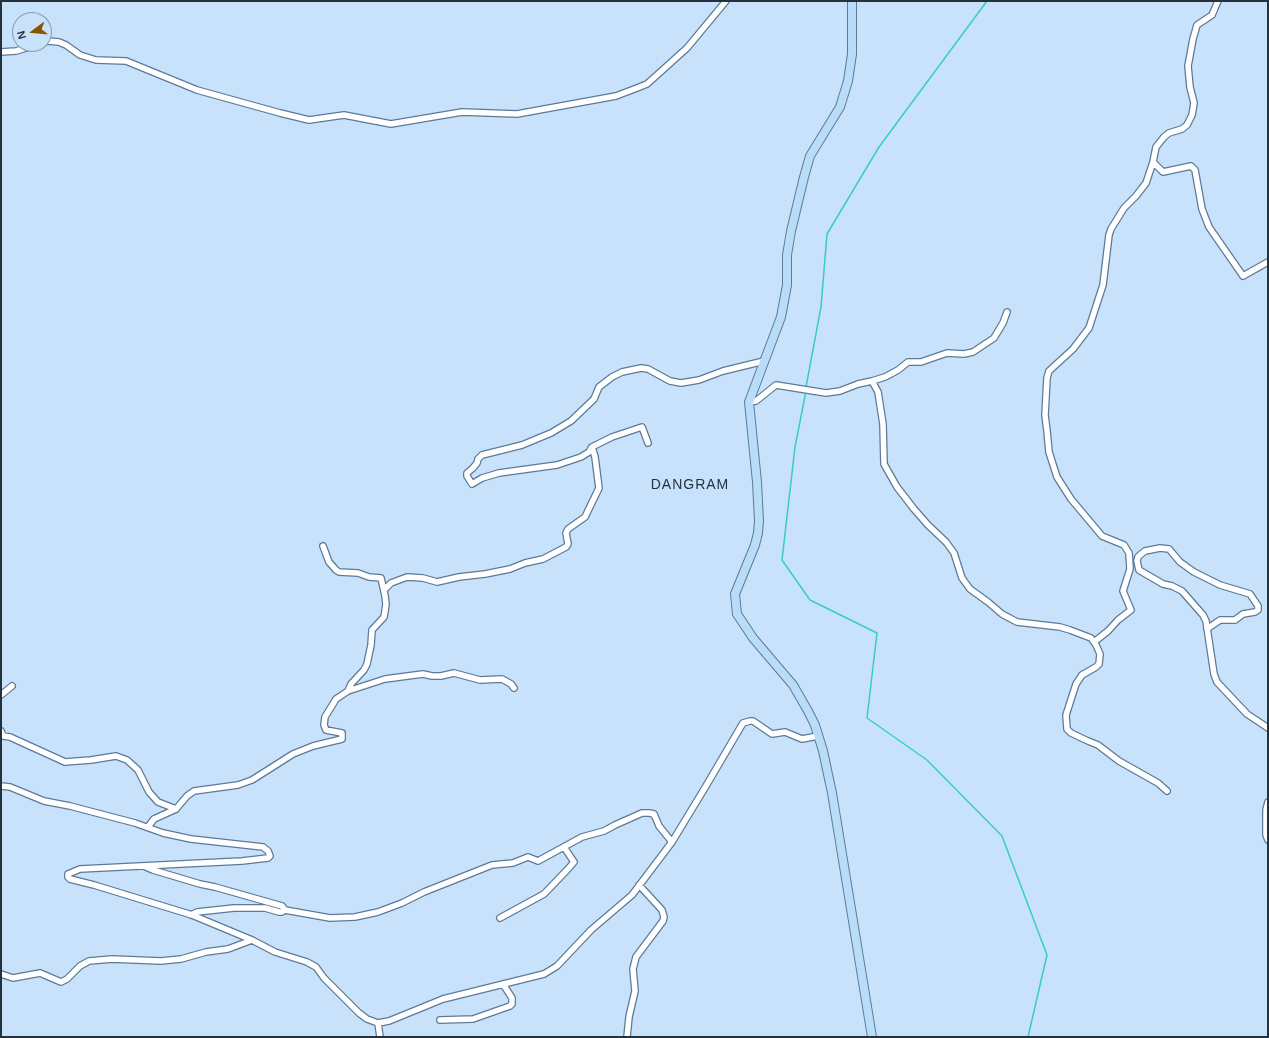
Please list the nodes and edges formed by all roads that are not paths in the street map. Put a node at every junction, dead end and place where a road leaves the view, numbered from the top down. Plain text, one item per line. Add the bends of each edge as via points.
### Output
1 (726, 1) edge
2 (852, 1) edge
3 (1218, 1) edge
4 (52, 41) edge
5 (12, 51) edge
6 (1, 52) edge
7 (1153, 162) junction
8 (1268, 262) edge
9 (1007, 312) dead end
10 (764, 361) junction
11 (872, 381) junction
12 (749, 402) junction
13 (648, 443) dead end
14 (592, 447) junction
15 (323, 546) dead end
16 (1129, 556) junction
17 (1138, 557) junction
18 (384, 590) junction
19 (1207, 629) junction
20 (1094, 642) junction
21 (12, 686) dead end
22 (514, 688) dead end
23 (348, 690) junction
24 (1, 695) edge
25 (1268, 728) edge
26 (1, 731) edge
27 (818, 736) junction
28 (1, 786) edge
29 (1167, 791) dead end
30 (1268, 802) edge
31 (176, 809) junction
32 (148, 827) junction
33 (1268, 840) edge
34 (672, 842) junction
35 (564, 847) junction
36 (144, 866) junction
37 (639, 885) junction
38 (285, 910) junction
39 (191, 915) junction
40 (500, 918) dead end
41 (252, 940) junction
42 (1, 974) edge
43 (503, 984) junction
44 (440, 1020) dead end
45 (378, 1023) junction
46 (380, 1037) edge
47 (627, 1037) edge
48 (872, 1037) edge

1 - 4 street via 687,48 647,84 616,96 517,114 462,112 391,124 344,115 309,120 280,113 197,90 126,61 96,60 80,55 66,45
2 - 10 main road via 852,54 848,81 840,107 810,156 791,231 784,304
3 - 7 street via 1212,15 1197,26 1193,39 1188,66 1194,103 1192,115 1182,129 1164,137 1156,147
5 - 6 street
7 - 8 street via 1163,172 1191,166 1195,170 1208,227 1242,276
7 - 16 street via 1146,183 1124,208 1111,229 1102,285 1089,328 1073,349 1050,371 1045,397 1049,452 1057,477 1070,499 1102,536 1124,545
9 - 11 street via 994,338 974,352 947,353 921,362 908,362 885,377
10 - 12 main road
10 - 14 street via 681,383 641,368 622,372 599,387 594,399 571,421 522,445 482,455 467,476 472,484 499,473 557,465 581,457
11 - 12 street via 826,393 776,385 756,401
11 - 20 street via 878,392 883,424 884,464 897,487 954,553 962,578 970,589 1002,614 1017,622 1060,627 1084,634
12 - 27 main road via 759,521 755,545 735,594 737,614 753,638 793,685 808,711
13 - 14 street via 642,427
14 - 18 street via 599,488 585,517 568,529 566,547 544,559 510,569 437,582 407,577 391,583
15 - 18 street via 329,562 336,570 379,577
16 - 17 street
16 - 20 street via 1130,569 1122,591 1131,610
17 - 19 street via 1139,570 1163,584 1182,591 1203,615
17 - 19 street via 1145,551 1169,548 1180,562 1194,572 1220,585 1250,594 1258,606 1255,612 1243,614 1235,620 1220,620
18 - 23 street via 384,617 372,630 372,645 367,664
19 - 25 street via 1217,682 1246,714
20 - 29 street via 1100,654 1099,664 1082,674 1076,684 1066,715 1067,729 1102,748
21 - 24 street
22 - 23 street via 502,679 480,680 454,673 385,679
23 - 31 street via 336,699 325,717 324,725 326,730 342,733 342,739 293,754 252,780 238,785 194,791
26 - 31 street via 3,736 65,762 116,756 127,760 138,770 149,792 158,802
27 - 34 street via 802,739 785,732 772,734 754,721 743,723
27 - 48 main road via 832,793
28 - 32 street via 10,787 44,801
30 - 33 street
31 - 32 street via 154,819
32 - 36 street via 191,839 263,847 270,856 242,861
34 - 35 street via 659,826 654,814 642,813
34 - 37 street
35 - 38 street via 538,861 528,857 513,863 492,865 424,892 402,904 366,915 330,918
35 - 40 street via 574,862 568,869 544,894
36 - 38 street via 282,906
36 - 39 street via 80,869 68,874 68,877
37 - 43 street via 632,895 591,930 557,966 544,974
37 - 47 street via 662,910 664,917 636,957 635,991
38 - 39 street via 279,912 264,908 234,908
39 - 41 street
41 - 42 street via 228,949 181,959 89,961 61,982 40,973 13,978
41 - 45 street via 275,952 316,967 359,1013
43 - 44 street via 512,998 510,1006 473,1019
43 - 45 street via 443,999
45 - 46 street

